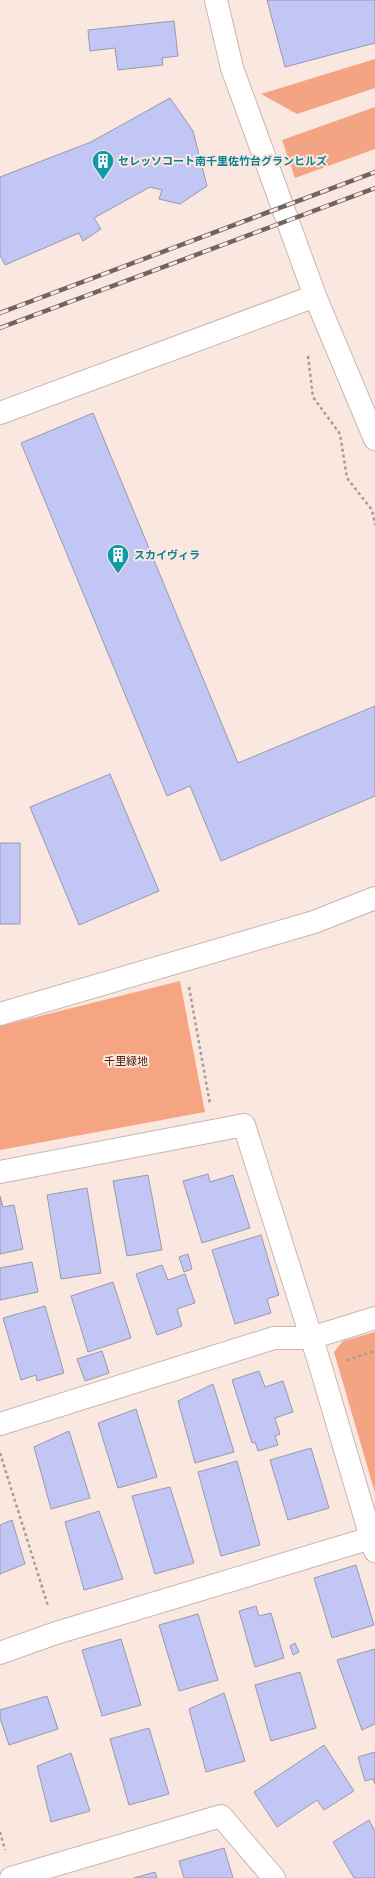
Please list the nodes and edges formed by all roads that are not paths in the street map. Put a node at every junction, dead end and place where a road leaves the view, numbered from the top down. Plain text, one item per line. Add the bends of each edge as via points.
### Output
1 (216, 0) edge
2 (316, 296) junction
3 (0, 413) edge
4 (375, 439) edge
5 (375, 898) edge
6 (0, 1014) edge
7 (0, 1172) edge
8 (375, 1318) edge
9 (311, 1338) junction
10 (0, 1424) edge
11 (373, 1545) edge
12 (0, 1653) edge
13 (11, 1878) edge
14 (274, 1878) edge

1 - 2 street via 232,68
2 - 3 street
2 - 4 street
5 - 6 street via 314,922
7 - 9 street via 244,1125
8 - 9 street
9 - 10 street via 274,1338
9 - 11 street
11 - 12 street via 56,1633
13 - 14 street via 221,1816

